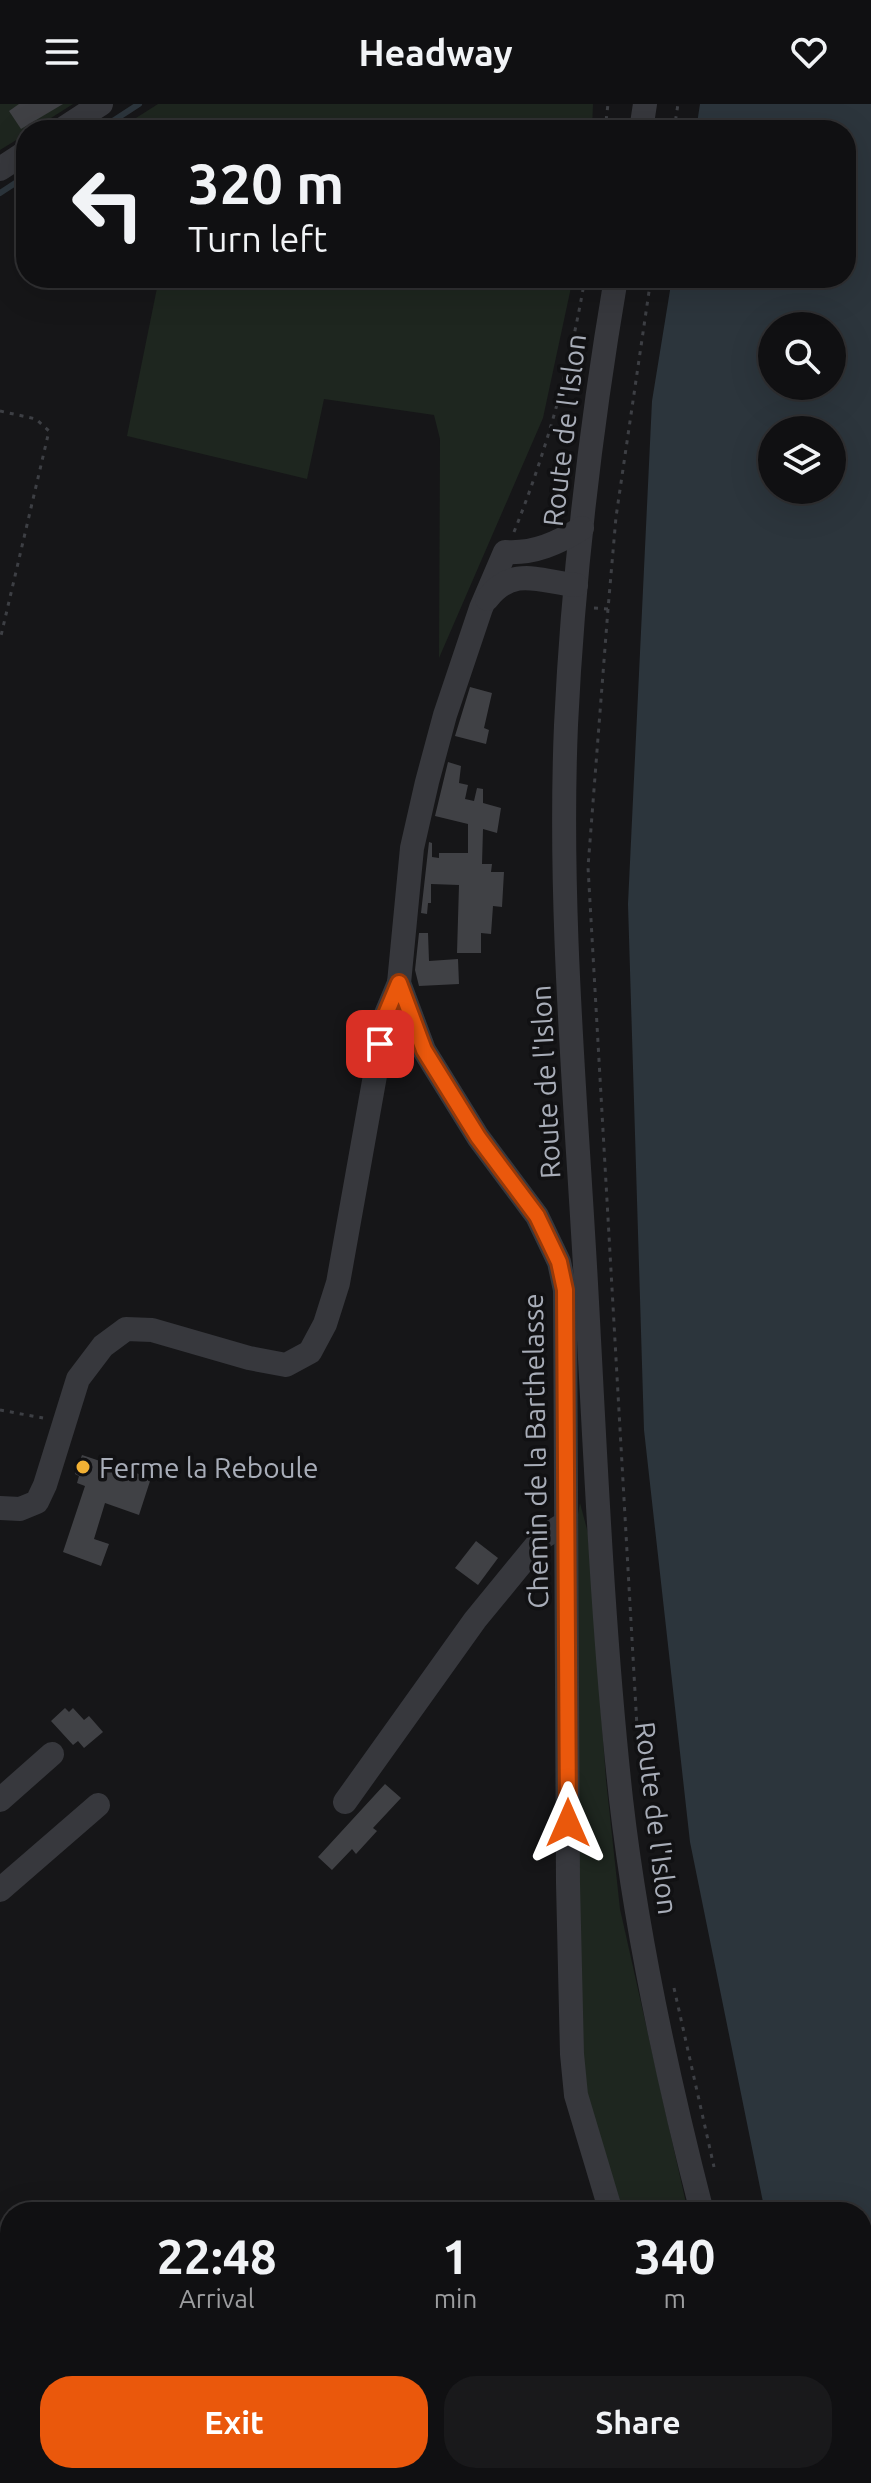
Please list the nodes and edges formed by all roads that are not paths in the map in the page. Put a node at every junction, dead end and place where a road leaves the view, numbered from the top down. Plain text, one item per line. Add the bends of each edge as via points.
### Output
1 (101, 104) edge
2 (76, 120) edge
3 (615, 288) edge
4 (582, 528) junction
5 (575, 596) junction
6 (481, 608) junction
7 (399, 983) junction
8 (0, 1508) edge
9 (566, 1523) junction
10 (52, 1754) dead end
11 (0, 1800) edge
12 (345, 1802) dead end
13 (98, 1805) dead end
14 (0, 1890) edge
15 (608, 2202) edge
16 (699, 2202) edge

1 - 2 street
3 - 4 street, Route de l'Islon
4 - 5 street, Route de l'Islon
4 - 6 street, Chemin de la Barthelasse via 553,544 505,552
5 - 6 street via 529,577 514,578
5 - 16 street, Route de l'Islon via 566,728 567,937 605,1624 635,1897 669,2082
6 - 7 street, Chemin de la Barthelasse via 445,715 412,848
7 - 8 street via 386,1014 338,1283 310,1352 286,1365 152,1330 126,1329 103,1346 78,1379 37,1502 20,1509
7 - 9 street, Chemin de la Barthelasse via 424,1050 537,1216 559,1262 565,1290
9 - 12 street via 543,1537 475,1620
9 - 15 street, Chemin de la Barthelasse via 572,2054 576,2095
10 - 11 street
13 - 14 street

